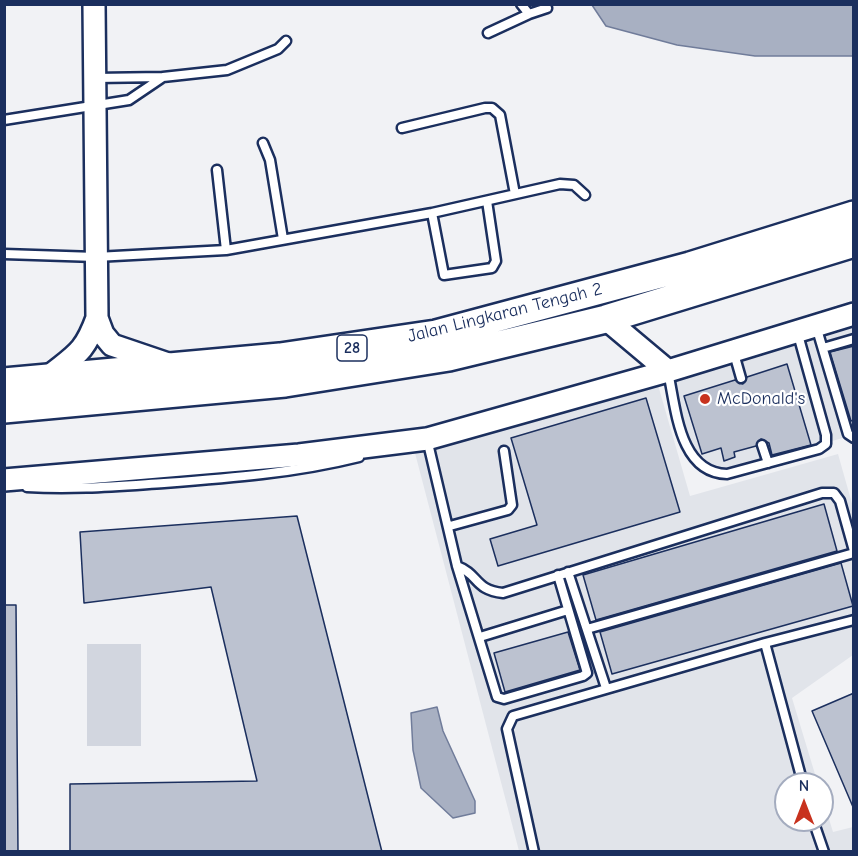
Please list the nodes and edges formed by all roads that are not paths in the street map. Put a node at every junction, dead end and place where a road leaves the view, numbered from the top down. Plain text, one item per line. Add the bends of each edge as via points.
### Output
1 (94, 4) edge
2 (521, 4) edge
3 (547, 8) dead end
4 (529, 14) junction
5 (488, 33) dead end
6 (286, 41) dead end
7 (163, 77) junction
8 (93, 78) junction
9 (94, 106) junction
10 (4, 120) edge
11 (402, 128) dead end
12 (263, 143) dead end
13 (217, 170) dead end
14 (515, 194) junction
15 (585, 195) dead end
16 (487, 201) junction
17 (432, 213) junction
18 (854, 215) edge
19 (283, 239) junction
20 (854, 243) edge
21 (226, 250) junction
22 (4, 255) edge
23 (96, 257) junction
24 (854, 314) edge
25 (97, 318) junction
26 (606, 319) junction
27 (806, 328) junction
28 (854, 339) edge
29 (823, 348) junction
30 (733, 350) junction
31 (174, 366) junction
32 (668, 371) junction
33 (47, 378) junction
34 (741, 378) dead end
35 (4, 382) edge
36 (4, 409) edge
37 (854, 438) edge
38 (428, 439) junction
39 (762, 445) dead end
40 (504, 451) dead end
41 (768, 463) junction
42 (4, 480) edge
43 (4, 486) edge
44 (450, 526) junction
45 (854, 552) edge
46 (457, 566) junction
47 (568, 572) junction
48 (558, 575) junction
49 (568, 610) junction
50 (854, 620) edge
51 (587, 628) junction
52 (480, 637) junction
53 (765, 643) junction
54 (606, 688) junction
55 (800, 772) edge
56 (817, 832) edge
57 (534, 852) edge
58 (824, 852) edge

1 - 8 street
2 - 4 lane
3 - 4 lane
4 - 5 lane
6 - 7 lane via 278,49 227,70
7 - 8 lane
7 - 9 lane via 129,100
8 - 9 street
9 - 10 lane
9 - 23 street
11 - 14 lane via 485,108 497,110
12 - 19 lane via 270,160
13 - 21 lane
14 - 15 lane via 567,183
14 - 16 lane
16 - 17 lane
16 - 17 lane via 496,261 492,268 444,274
17 - 19 lane
18 - 31 highway, Jalan Lingkaran Tengah 2 / 28 via 690,266 436,334 337,350
19 - 21 lane
20 - 26 highway, Jalan Lingkaran Tengah 2 / 28
21 - 23 lane
22 - 23 lane
23 - 25 street
24 - 27 street
25 - 31 street via 112,345
25 - 33 street via 79,353
26 - 32 street
26 - 36 highway, Jalan Lingkaran Tengah 2 / 28 via 450,357 342,375
27 - 29 lane
27 - 30 street
27 - 41 lane via 826,444
28 - 29 lane
29 - 37 lane via 848,434
30 - 32 street
30 - 34 lane
31 - 33 highway, Jalan Lingkaran Tengah 2 / 28
32 - 38 street
32 - 41 lane via 686,448 702,466 716,474 727,474
33 - 35 highway, Jalan Lingkaran Tengah 2 / 28
38 - 42 street via 299,455
38 - 43 lane via 314,468 244,477 62,489
38 - 44 lane
39 - 41 lane
40 - 44 lane via 512,505 508,510
44 - 46 lane
45 - 47 lane via 840,501 834,494 822,493
45 - 51 lane
46 - 48 lane via 480,586 503,593
46 - 52 lane
47 - 48 lane
47 - 51 lane
48 - 49 lane
49 - 52 lane
49 - 52 lane via 587,669 583,676 504,699 497,697
50 - 53 lane
51 - 54 lane
53 - 54 lane
53 - 55 lane
54 - 57 lane via 513,716 508,722 516,778
56 - 58 lane

